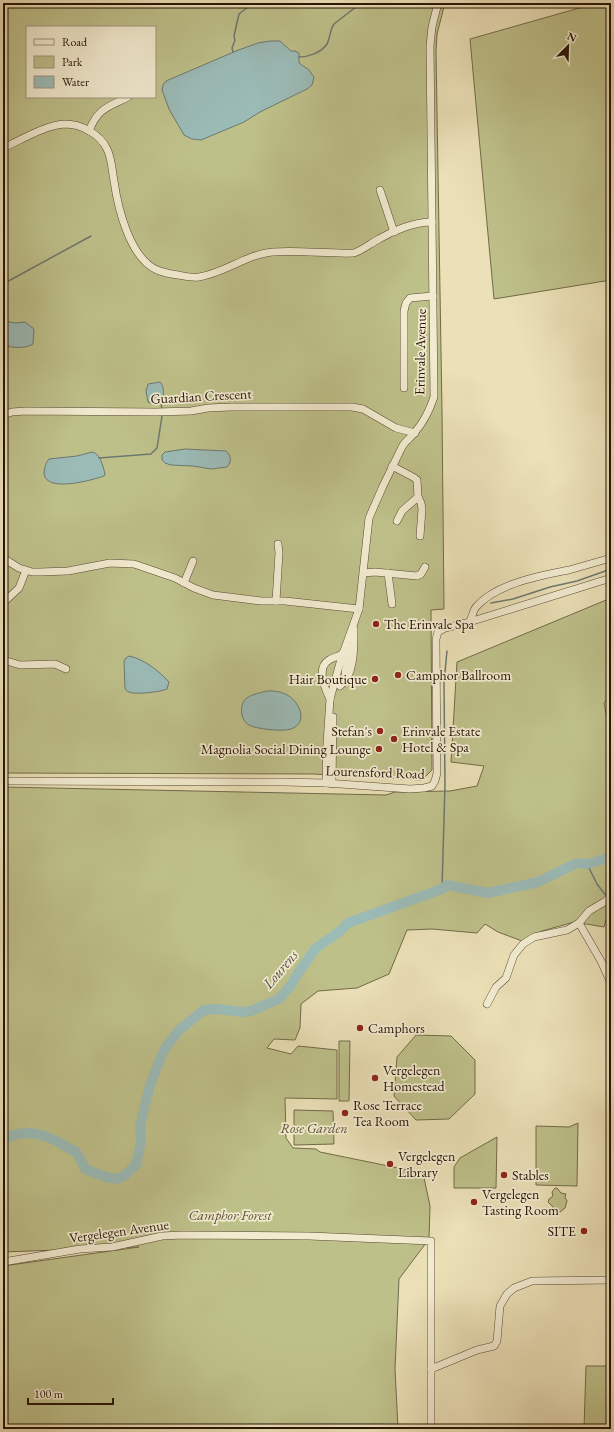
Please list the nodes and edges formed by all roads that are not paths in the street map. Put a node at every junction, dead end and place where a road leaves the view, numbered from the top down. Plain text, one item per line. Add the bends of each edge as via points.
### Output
1 (438, 3) edge
2 (126, 98) edge
3 (89, 131) junction
4 (3, 148) edge
5 (380, 190) dead end
6 (432, 222) junction
7 (394, 232) junction
8 (434, 296) junction
9 (404, 388) dead end
10 (3, 415) edge
11 (396, 428) junction
12 (415, 433) junction
13 (404, 443) junction
14 (392, 466) junction
15 (418, 497) junction
16 (397, 521) dead end
17 (420, 536) dead end
18 (278, 544) dead end
19 (3, 558) edge
20 (611, 558) edge
21 (193, 561) dead end
22 (425, 568) dead end
23 (26, 570) junction
24 (364, 572) junction
25 (388, 573) junction
26 (611, 578) edge
27 (184, 583) junction
28 (276, 601) junction
29 (3, 603) edge
30 (392, 604) dead end
31 (359, 609) junction
32 (470, 621) junction
33 (354, 623) junction
34 (348, 638) junction
35 (343, 653) junction
36 (3, 660) edge
37 (66, 669) dead end
38 (340, 686) junction
39 (330, 699) junction
40 (3, 781) edge
41 (329, 783) junction
42 (608, 898) edge
43 (611, 907) edge
44 (579, 923) junction
45 (611, 983) edge
46 (487, 1004) dead end
47 (3, 1262) edge
48 (611, 1280) edge
49 (431, 1369) junction
50 (431, 1429) edge

1 - 6 street, Erinvale Avenue via 430,46
2 - 3 street via 99,112
3 - 4 street via 74,125 57,126
3 - 7 street via 102,141 111,158 119,211 139,256 161,272 198,277 265,253 354,253
5 - 7 street
6 - 7 street
6 - 8 street, Erinvale Avenue
8 - 9 street via 407,299
8 - 12 street, Erinvale Avenue via 434,397
10 - 11 street, Guardian Crescent via 26,411 156,412 231,407 352,407 363,409
11 - 12 street, Guardian Crescent
11 - 13 street
12 - 13 street, Erinvale Avenue
13 - 14 street, Erinvale Avenue
14 - 15 street via 416,478
14 - 24 street, Erinvale Avenue via 369,518
15 - 16 street via 402,511
15 - 17 street via 422,509
18 - 28 street
19 - 23 street
20 - 32 street via 539,576 504,588 475,608
21 - 27 street
22 - 25 street via 419,576
23 - 27 street via 68,572 102,564 126,563 144,566
23 - 29 street via 19,588
24 - 25 street
24 - 31 street, Erinvale Avenue
25 - 30 street
26 - 32 street, Lourensford Road
27 - 28 street via 213,595
28 - 31 street
31 - 33 street, Erinvale Avenue
32 - 41 street, Lourensford Road via 441,629 436,635 437,773 432,786 410,789
33 - 34 street, Erinvale Avenue
33 - 38 street via 352,664 347,679
34 - 35 street, Erinvale Avenue
34 - 38 street via 346,670
35 - 39 street, Erinvale Avenue
35 - 39 street via 327,661 324,666 322,681
36 - 37 street via 20,665 55,664
38 - 39 street
39 - 41 street, Erinvale Avenue via 327,743
40 - 41 street, Lourensford Road
42 - 43 street
42 - 44 street via 589,911
44 - 45 street
44 - 46 street via 567,930 534,937 523,944 514,954 506,978 496,987
47 - 49 street, Vergelegen Avenue via 182,1235 308,1236 431,1241
48 - 49 street via 532,1281 514,1288 506,1294 500,1306 497,1341 494,1346 477,1350
49 - 50 street

